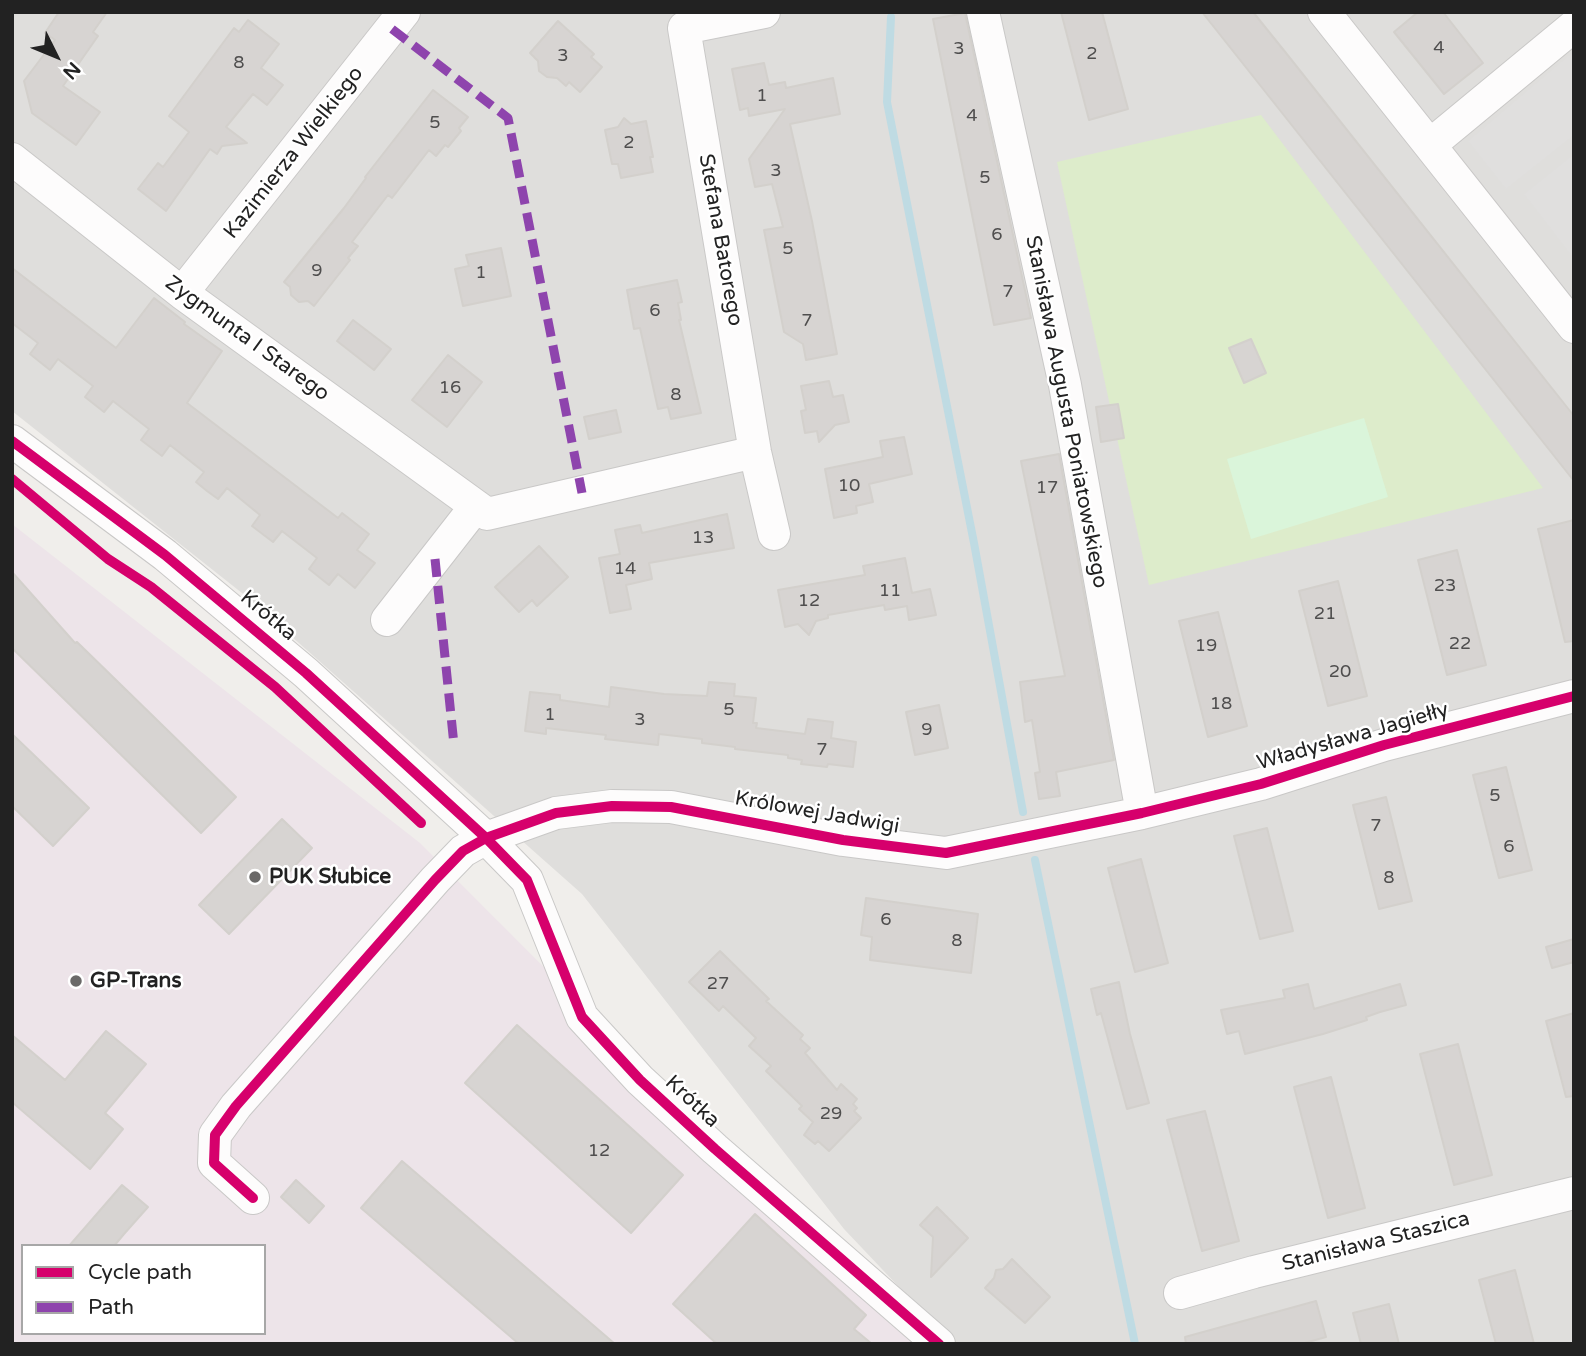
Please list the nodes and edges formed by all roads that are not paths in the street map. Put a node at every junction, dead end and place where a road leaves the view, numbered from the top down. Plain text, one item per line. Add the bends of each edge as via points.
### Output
1 (404, 12) edge
2 (764, 12) edge
3 (983, 12) edge
4 (1324, 12) edge
5 (673, 20) edge
6 (1574, 26) edge
7 (1430, 145) junction
8 (12, 159) edge
9 (182, 293) junction
10 (1574, 327) edge
11 (12, 441) edge
12 (755, 452) junction
13 (482, 510) junction
14 (774, 534) dead end
15 (387, 620) dead end
16 (1574, 696) edge
17 (1142, 813) junction
18 (486, 838) junction
19 (1574, 1193) edge
20 (253, 1198) dead end
21 (1180, 1293) dead end
22 (939, 1344) edge

1 - 9 street, Kazimierza Wielkiego
2 - 5 street
3 - 17 street, Stanisława Augusta Poniatowskiego via 1065,385
4 - 7 street
5 - 12 street, Stefana Batorego
6 - 7 street
7 - 10 street
8 - 9 street, Zygmunta I Starego
9 - 13 street, Zygmunta I Starego
11 - 18 street, Krótka via 165,555 256,631
12 - 13 street
12 - 14 street, Stefana Batorego
13 - 15 street
16 - 17 street, Władysława Jagiełły
17 - 18 street, Królowej Jadwigi via 946,853 843,840 671,807 612,806 556,813
18 - 20 street via 463,851 435,880 215,1135 214,1163
18 - 22 street, Krótka via 527,880 582,1017 640,1080 715,1149
19 - 21 street, Stanisława Staszica

